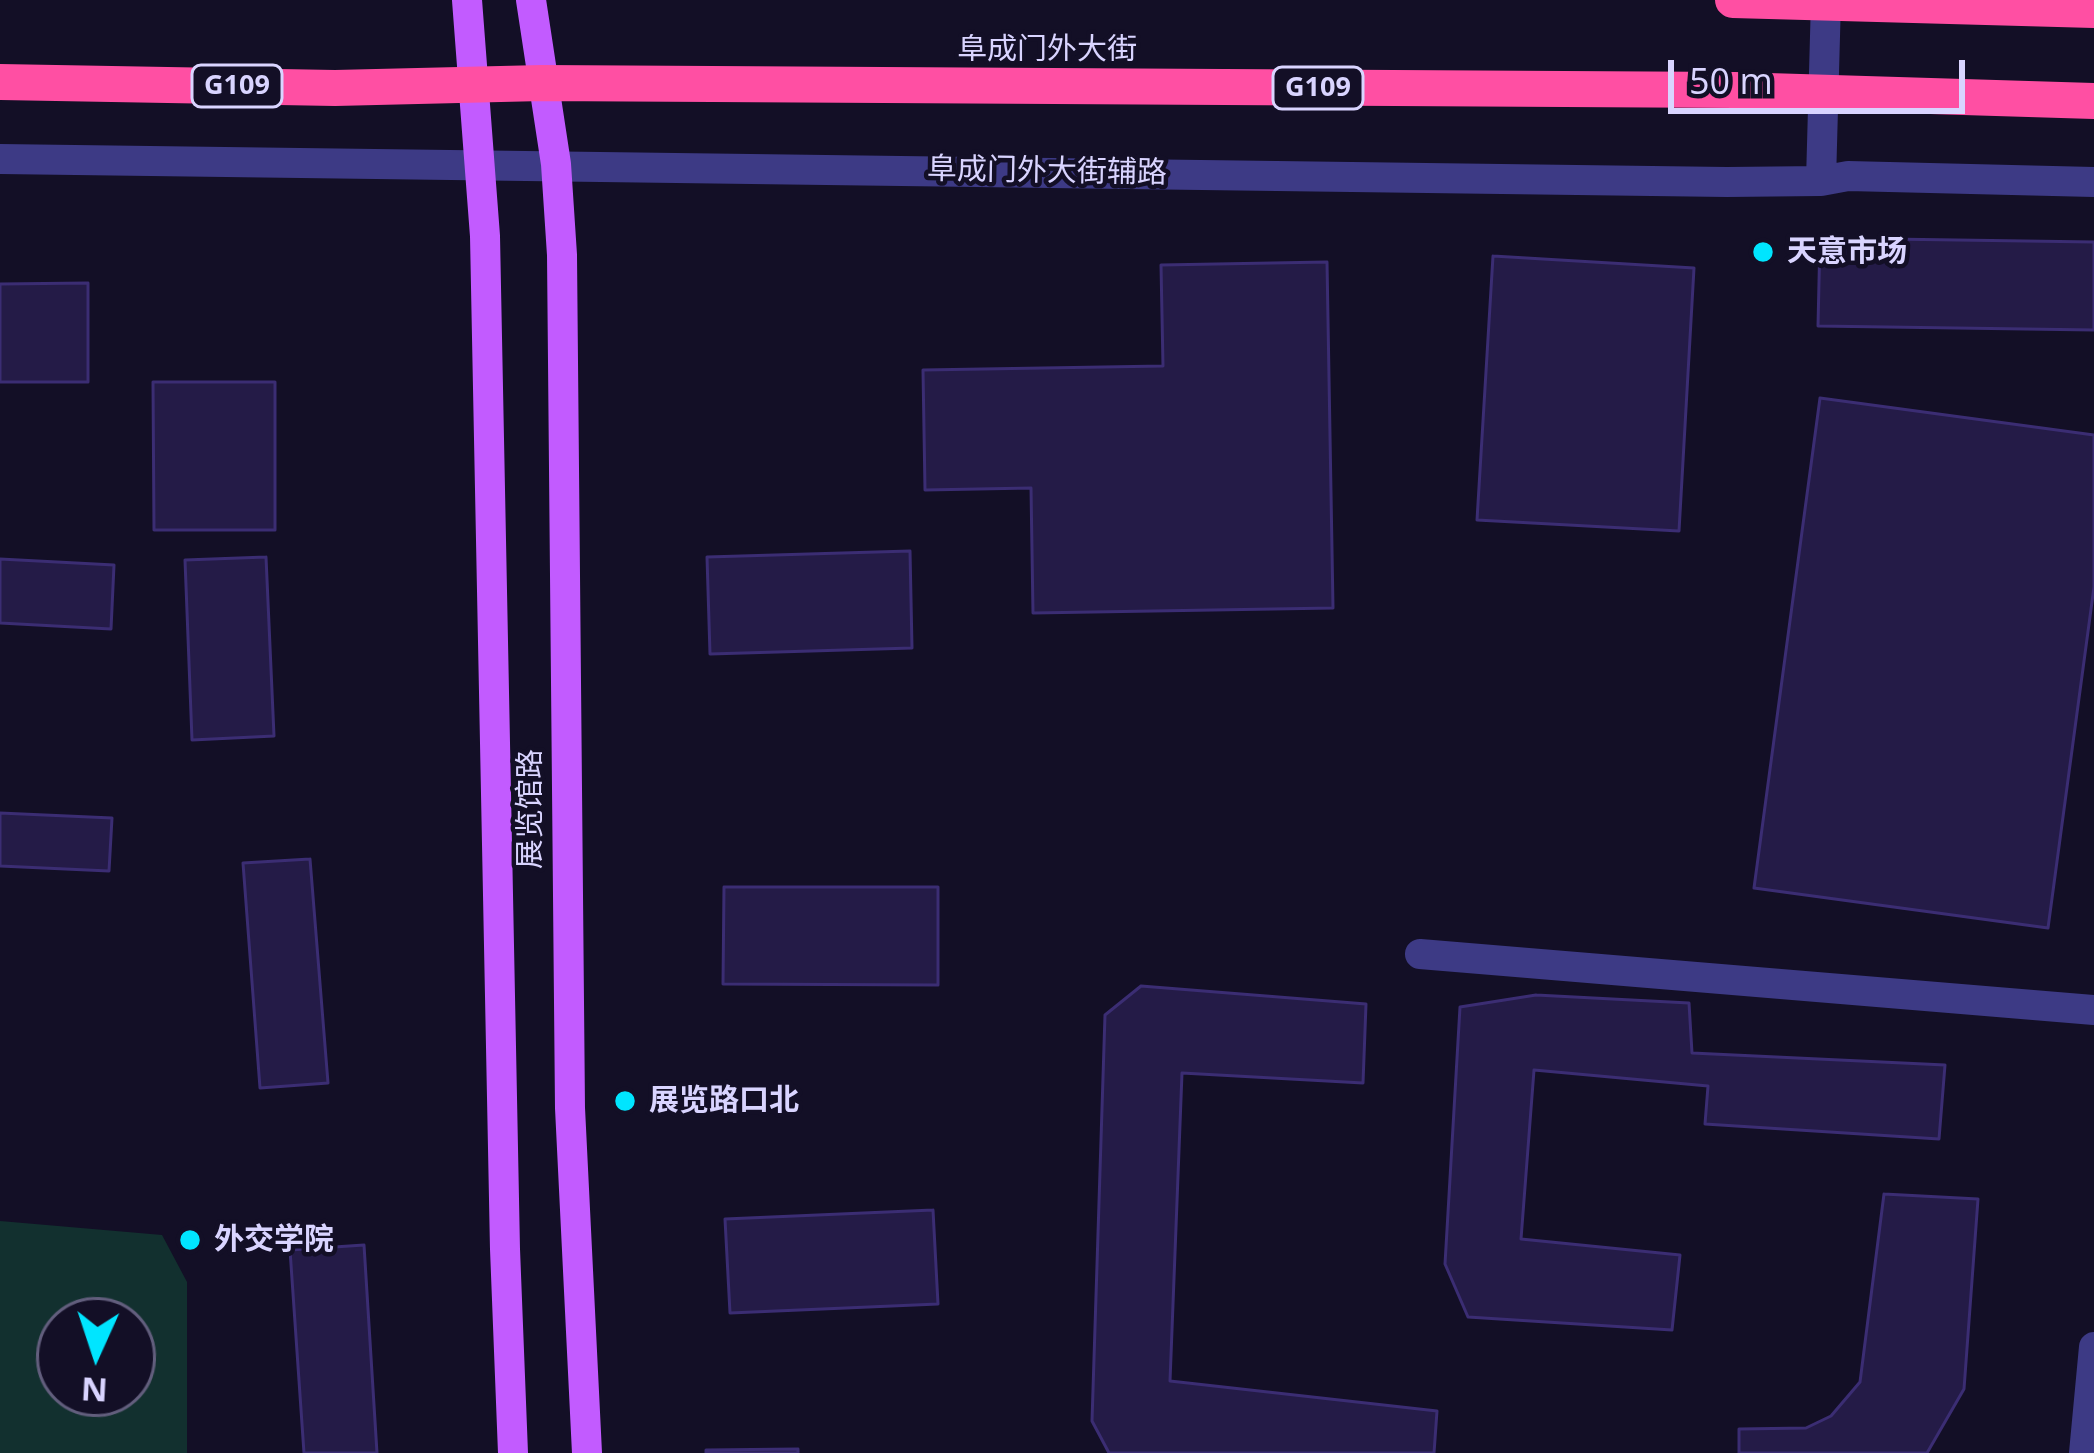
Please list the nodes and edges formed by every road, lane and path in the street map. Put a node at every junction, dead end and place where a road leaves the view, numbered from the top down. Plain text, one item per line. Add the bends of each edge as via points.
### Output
1 (467, 0) edge
2 (531, 0) edge
3 (1733, 0) edge
4 (1826, 1) edge
5 (2094, 10) edge
6 (0, 82) edge
7 (542, 83) junction
8 (474, 85) junction
9 (1822, 92) junction
10 (2094, 101) edge
11 (0, 159) edge
12 (556, 164) junction
13 (482, 165) junction
14 (1821, 181) junction
15 (2094, 182) edge
16 (1420, 954) dead end
17 (2094, 1010) edge
18 (2094, 1347) edge
19 (513, 1453) edge
20 (586, 1453) edge
21 (2084, 1453) edge

1 - 8 main road, 展览馆路
2 - 7 main road, 展览馆路
3 - 4 highway
4 - 5 highway
4 - 9 street
6 - 8 highway, 阜成门外大街 / G109
7 - 8 highway, 阜成门外大街 / G109
7 - 9 highway, 阜成门外大街 / G109
7 - 12 main road, 展览馆路
8 - 13 main road, 展览馆路
9 - 10 highway, 阜成门外大街 / G109
9 - 14 street
11 - 13 street, 阜成门外大街辅路
12 - 13 street, 阜成门外大街辅路
12 - 14 street, 阜成门外大街辅路
12 - 20 main road, 展览馆路 via 570,1108
13 - 19 main road, 展览馆路
14 - 15 street, 阜成门外大街辅路
16 - 17 street
18 - 21 street

